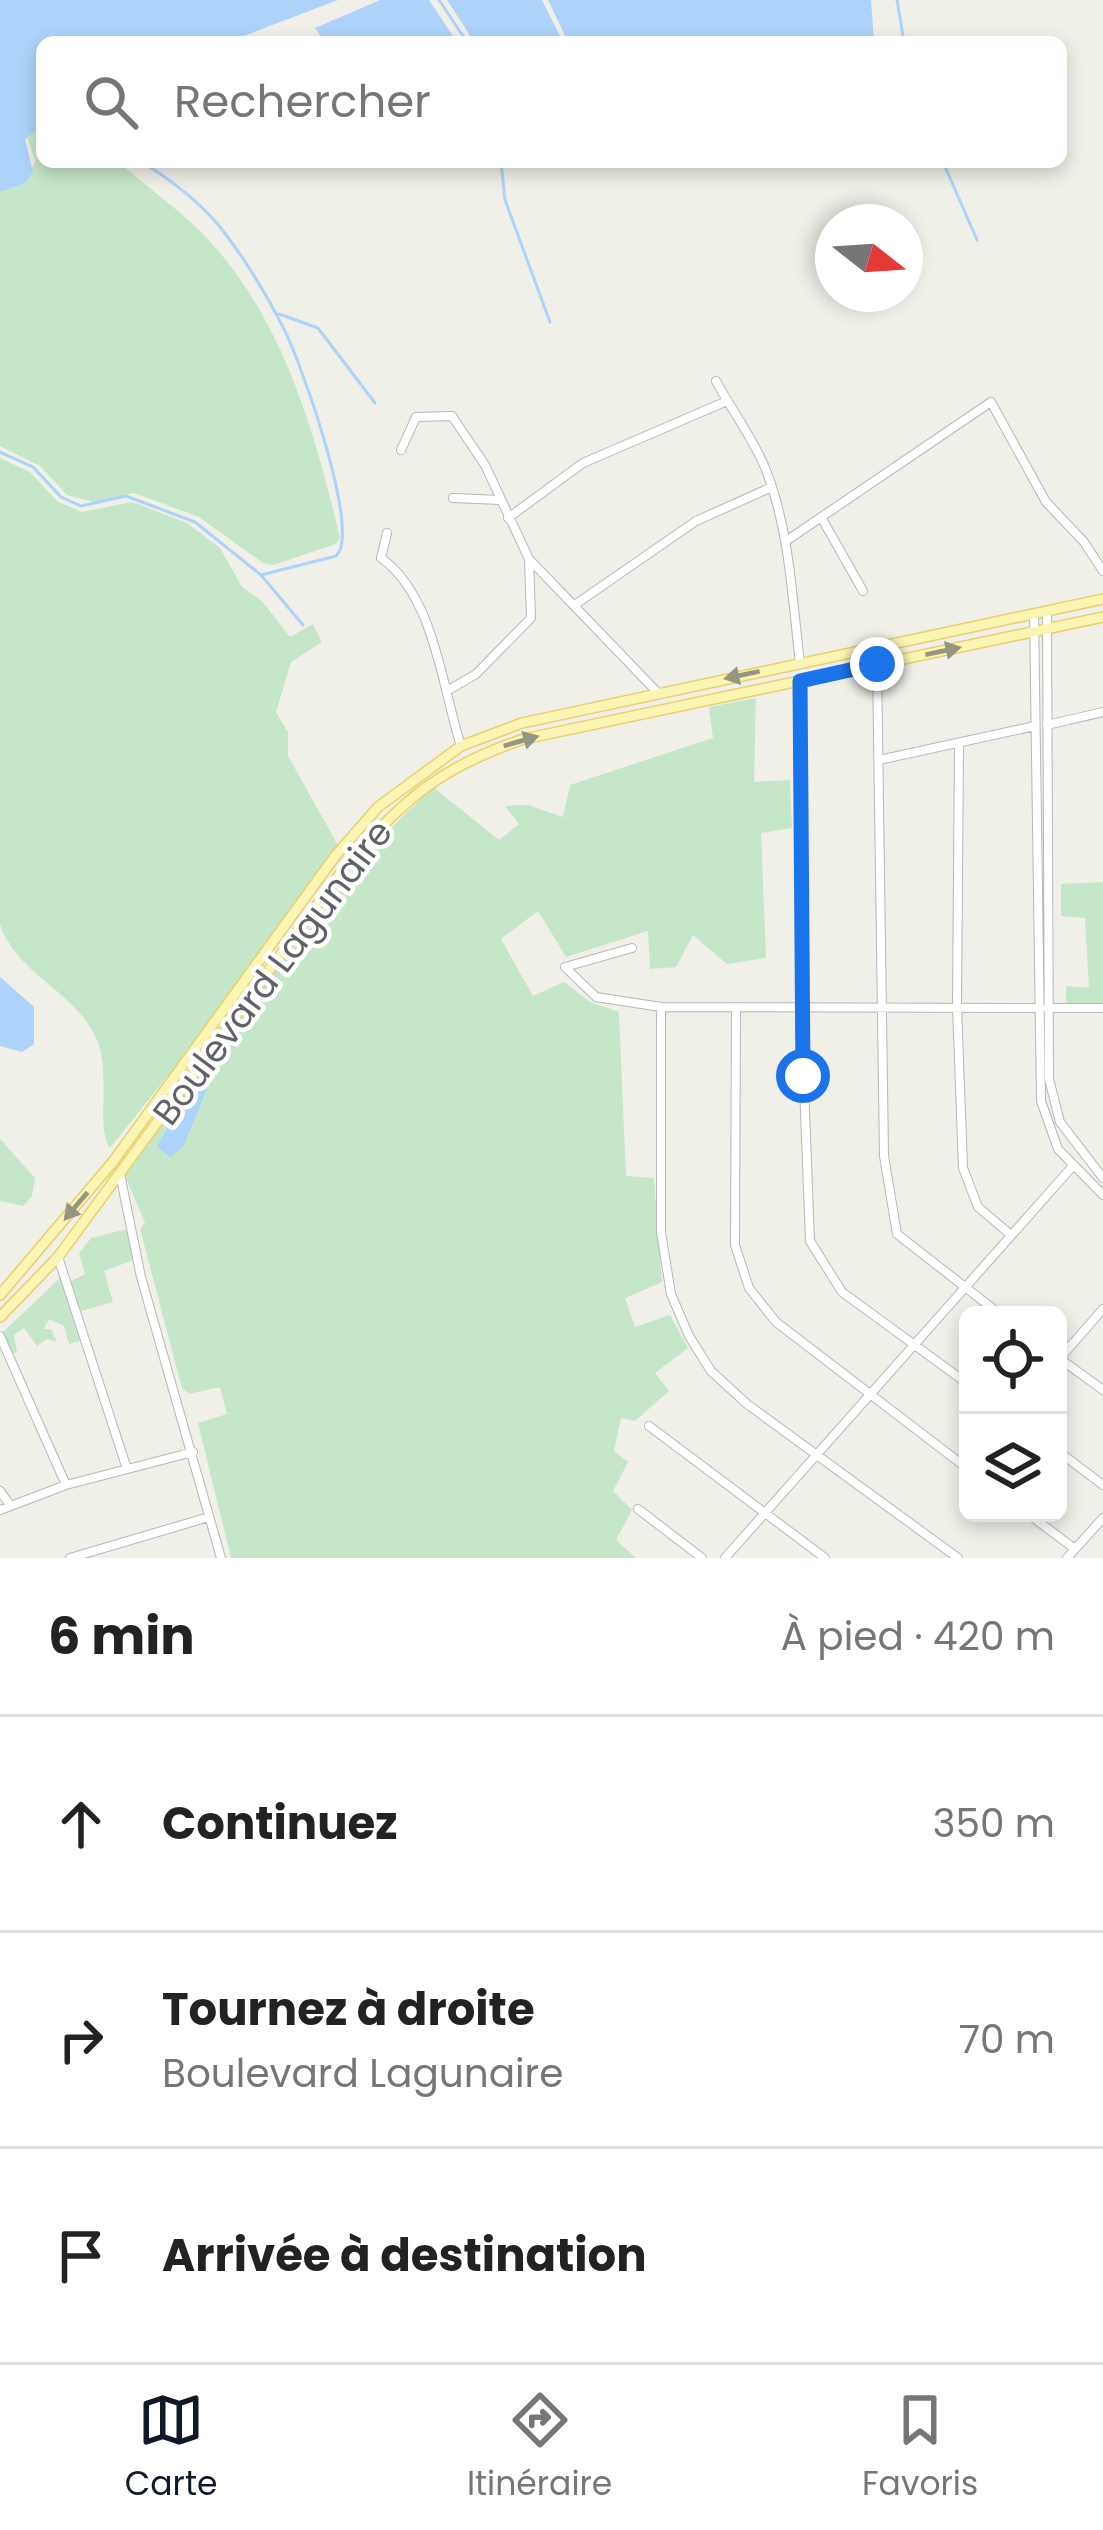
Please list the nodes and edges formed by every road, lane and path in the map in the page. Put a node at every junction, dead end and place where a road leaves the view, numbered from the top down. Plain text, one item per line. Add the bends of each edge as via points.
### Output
1 (716, 381) dead end
2 (727, 401) junction
3 (401, 449) dead end
4 (772, 487) junction
5 (453, 498) dead end
6 (500, 500) junction
7 (508, 518) junction
8 (821, 518) junction
9 (387, 533) dead end
10 (786, 541) junction
11 (529, 559) junction
12 (1103, 571) edge
13 (863, 591) dead end
14 (1103, 599) edge
15 (576, 604) junction
16 (1047, 611) junction
17 (1034, 614) junction
18 (1103, 617) edge
19 (1040, 630) junction
20 (800, 663) junction
21 (877, 664) junction
22 (800, 681) junction
23 (447, 691) junction
24 (658, 693) junction
25 (1103, 712) edge
26 (1041, 726) junction
27 (959, 743) junction
28 (461, 746) junction
29 (879, 760) junction
30 (632, 948) dead end
31 (957, 1006) junction
32 (661, 1007) junction
33 (736, 1007) junction
34 (801, 1007) junction
35 (1043, 1008) junction
36 (1103, 1008) edge
37 (882, 1010) junction
38 (1072, 1167) junction
39 (120, 1174) junction
40 (1103, 1178) edge
41 (1103, 1195) edge
42 (1011, 1235) junction
43 (58, 1257) junction
44 (964, 1288) junction
45 (0, 1295) edge
46 (989, 1306) edge
47 (1103, 1309) edge
48 (0, 1317) edge
49 (0, 1336) edge
50 (914, 1344) junction
51 (1067, 1349) edge
52 (1067, 1364) edge
53 (959, 1377) edge
54 (1103, 1390) edge
55 (869, 1395) junction
56 (649, 1426) dead end
57 (193, 1452) junction
58 (817, 1454) junction
59 (1067, 1458) edge
60 (959, 1462) edge
61 (127, 1469) junction
62 (66, 1485) junction
63 (1103, 1485) edge
64 (0, 1491) edge
65 (5, 1507) edge
66 (638, 1509) dead end
67 (765, 1513) junction
68 (209, 1517) junction
69 (1103, 1518) edge
70 (1039, 1522) edge
71 (1075, 1549) junction
72 (70, 1558) edge
73 (220, 1558) edge
74 (703, 1558) edge
75 (724, 1558) edge
76 (825, 1558) edge
77 (958, 1558) edge
78 (1066, 1558) edge

1 - 2 street
2 - 4 street
2 - 7 street via 583,463
3 - 6 street via 416,417 449,414
4 - 10 street
4 - 15 street via 696,520
5 - 6 street
6 - 7 street
7 - 11 street
8 - 10 street
8 - 12 street via 991,402 1046,502
8 - 13 street
9 - 23 street via 381,557 400,571
10 - 20 street
11 - 15 street
11 - 23 street via 531,618 476,674
14 - 16 main road, Boulevard Lagunaire
15 - 24 street
16 - 17 main road, Boulevard Lagunaire
16 - 19 street
17 - 19 street
17 - 20 main road, Boulevard Lagunaire
18 - 19 main road, Boulevard Lagunaire
21 -> 19 main road, Boulevard Lagunaire
19 - 26 street
20 -> 24 main road, Boulevard Lagunaire
21 - 22 main road, Boulevard Lagunaire
21 - 29 street
22 - 34 street
39 -> 22 main road, Boulevard Lagunaire via 348,863 429,782 524,739
23 - 28 street
24 - 28 main road, Boulevard Lagunaire via 522,723
25 - 26 street
26 - 27 street
26 - 35 street
27 - 29 street
27 - 31 street
28 -> 45 main road, Boulevard Lagunaire via 396,790 336,855 112,1163
29 - 37 street
30 - 32 street via 565,967 596,997
31 - 35 street
31 - 37 street
31 - 42 street via 963,1168 978,1208
32 - 33 street
32 - 58 street via 661,1232 671,1294 711,1371
33 - 34 street
33 - 55 street via 738,1262 776,1322
34 - 37 street
34 - 50 street via 812,1250 842,1292
35 - 36 street
35 - 38 street via 1044,1115
35 - 40 street via 1054,1107
37 - 44 street via 893,1226
38 - 41 street
38 - 42 street
39 - 43 main road, Boulevard Lagunaire
39 - 57 street
42 - 44 street
43 - 48 main road, Boulevard Lagunaire
43 - 61 street
44 - 46 street
44 - 50 street
47 - 51 street
49 - 62 street
50 - 53 street
50 - 55 street
52 - 54 street
55 - 58 street
55 - 60 street
56 - 67 street
57 - 61 street
57 - 68 street
58 - 67 street
58 - 77 street
59 - 63 street
61 - 62 street
62 - 65 street
64 - 65 street
66 - 74 street
67 - 75 street
67 - 76 street
68 - 72 street
68 - 73 street
69 - 71 street
70 - 71 street
71 - 78 street

